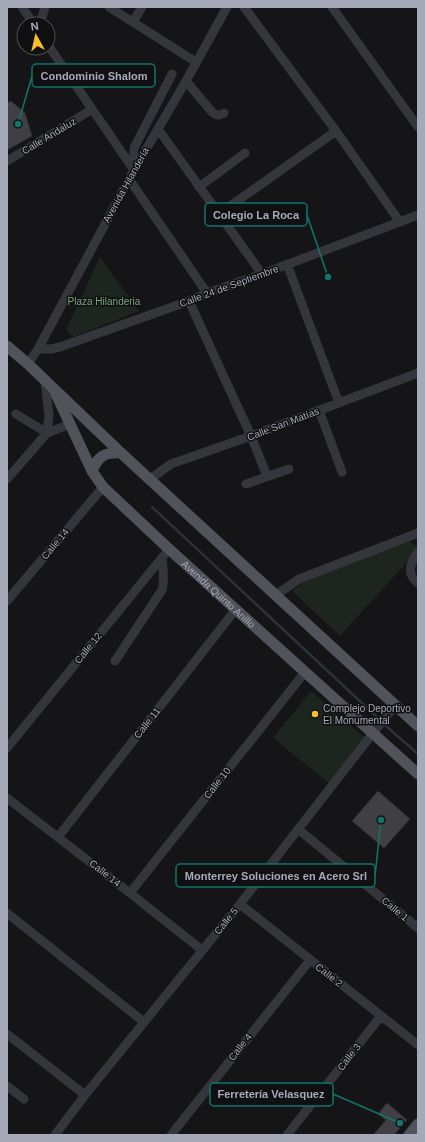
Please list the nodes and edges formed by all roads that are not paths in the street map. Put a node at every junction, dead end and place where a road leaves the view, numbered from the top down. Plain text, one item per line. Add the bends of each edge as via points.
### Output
1 (22, 7) edge
2 (109, 7) edge
3 (142, 7) edge
4 (227, 7) edge
5 (244, 7) edge
6 (332, 7) edge
7 (28, 16) edge
8 (133, 22) junction
9 (55, 56) edge
10 (196, 62) junction
11 (172, 74) dead end
12 (186, 81) junction
13 (91, 110) junction
14 (224, 113) dead end
15 (418, 127) edge
16 (158, 129) junction
17 (336, 131) junction
18 (244, 153) dead end
19 (7, 161) edge
20 (136, 166) junction
21 (129, 179) junction
22 (199, 187) junction
23 (219, 214) junction
24 (418, 215) edge
25 (400, 222) junction
26 (287, 264) junction
27 (262, 274) junction
28 (207, 293) junction
29 (189, 301) junction
30 (7, 346) edge
31 (38, 349) junction
32 (28, 364) junction
33 (418, 373) edge
34 (49, 384) junction
35 (339, 403) junction
36 (319, 410) junction
37 (16, 414) dead end
38 (70, 424) junction
39 (47, 433) junction
40 (251, 436) junction
41 (121, 453) junction
42 (289, 469) dead end
43 (92, 471) junction
44 (342, 472) dead end
45 (267, 476) junction
46 (7, 479) edge
47 (150, 479) junction
48 (246, 484) dead end
49 (102, 487) junction
50 (416, 536) edge
51 (169, 549) junction
52 (418, 552) edge
53 (162, 558) junction
54 (418, 583) edge
55 (276, 595) junction
56 (7, 601) edge
57 (236, 609) junction
58 (115, 661) dead end
59 (305, 672) junction
60 (396, 706) junction
61 (418, 726) edge
62 (373, 733) junction
63 (7, 748) edge
64 (418, 774) edge
65 (7, 798) edge
66 (298, 829) junction
67 (58, 837) junction
68 (130, 893) junction
69 (240, 904) junction
70 (7, 913) edge
71 (418, 928) edge
72 (202, 950) junction
73 (310, 960) junction
74 (381, 1016) junction
75 (144, 1022) junction
76 (7, 1034) edge
77 (418, 1045) edge
78 (7, 1086) edge
79 (85, 1095) junction
80 (24, 1099) dead end
81 (418, 1124) edge
82 (55, 1135) edge
83 (171, 1135) edge
84 (287, 1135) edge
85 (409, 1135) edge

1 - 7 street
2 - 8 street
3 - 8 street
4 - 10 street, Avenida Hilandería
5 - 17 street
6 - 15 street
8 - 10 street
9 - 13 street
10 - 12 street, Avenida Hilandería
11 - 20 street via 134,148
12 - 14 street via 216,115
12 - 16 street, Avenida Hilandería
13 - 19 street, Calle Andaluz
13 - 20 street
16 - 20 street, Avenida Hilandería
16 - 22 street
17 - 23 street
17 - 25 street
18 - 22 street
20 - 21 street, Avenida Hilandería
21 - 28 street
21 - 31 street, Avenida Hilandería
22 - 23 street
23 - 27 street
24 - 25 street, Calle 24 de Septiembre
25 - 26 street, Calle 24 de Septiembre
26 - 27 street, Calle 24 de Septiembre
26 - 35 street
27 - 28 street, Calle 24 de Septiembre
28 - 29 street, Calle 24 de Septiembre
29 - 31 street, Calle 24 de Septiembre via 60,347
29 - 40 street
30 - 32 main road, Avenida Quinto Anillo
31 - 32 street, Avenida Hilandería
32 - 34 main road, Avenida Quinto Anillo
33 - 35 street, Calle San Matías
34 - 38 main road, Avenida Quinto Anillo
34 - 39 street
34 - 41 main road, Avenida Quinto Anillo
35 - 36 street, Calle San Matías
36 - 40 street, Calle San Matías
36 - 44 street
37 - 39 street
38 - 39 street
38 - 43 main road, Avenida Quinto Anillo
39 - 46 street
40 - 45 street
40 - 47 street, Calle San Matías via 170,464
41 - 43 main road via 103,455
41 - 47 main road, Avenida Quinto Anillo
42 - 45 street
43 - 49 main road, Avenida Quinto Anillo
45 - 48 street
47 - 55 main road, Avenida Quinto Anillo
49 - 51 main road, Avenida Quinto Anillo
49 - 56 street, Calle 14
50 - 55 street via 299,578
51 - 53 street, Calle 12
51 - 57 main road, Avenida Quinto Anillo
52 - 54 street via 409,570 411,577
53 - 58 street via 162,590
53 - 63 street, Calle 12
55 - 60 main road, Avenida Quinto Anillo
57 - 59 main road, Avenida Quinto Anillo
57 - 67 street, Calle 11
59 - 62 main road, Avenida Quinto Anillo
59 - 68 street, Calle 10
60 - 61 main road, Avenida Quinto Anillo
60 - 62 street, Calle 5
62 - 64 main road, Avenida Quinto Anillo
62 - 66 street, Calle 5
65 - 67 street, Calle 14
66 - 69 street, Calle 5
66 - 71 street, Calle 1
67 - 68 street, Calle 14
68 - 72 street, Calle 14
69 - 72 street, Calle 5
69 - 73 street, Calle 2
70 - 75 street
72 - 75 street, Calle 5
73 - 74 street, Calle 2
73 - 83 street, Calle 4
74 - 77 street, Calle 2
74 - 84 street, Calle 3
75 - 79 street, Calle 5
76 - 79 street
78 - 80 street
79 - 82 street, Calle 5
81 - 85 main road

